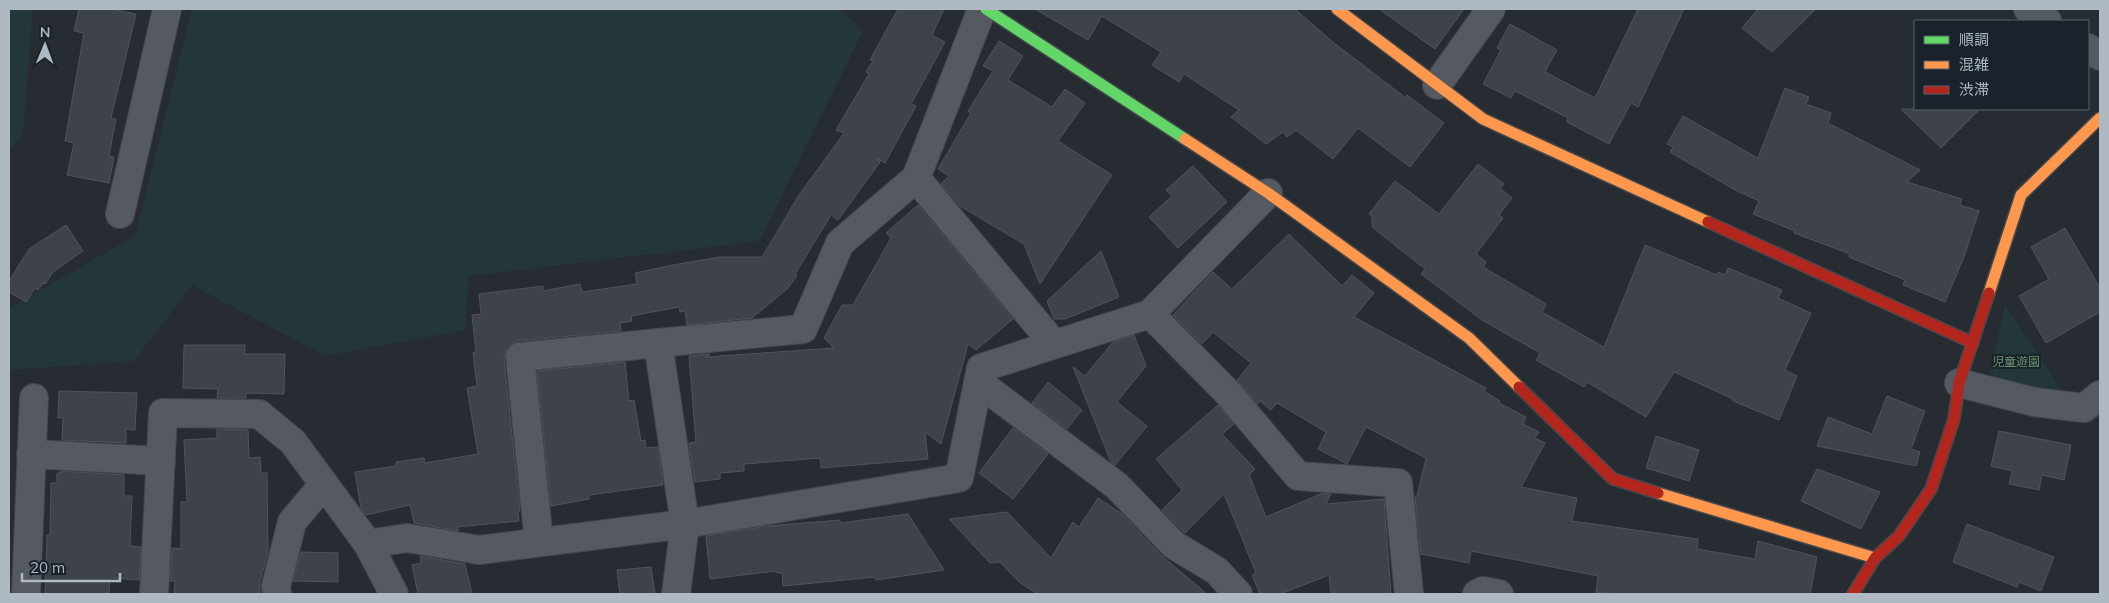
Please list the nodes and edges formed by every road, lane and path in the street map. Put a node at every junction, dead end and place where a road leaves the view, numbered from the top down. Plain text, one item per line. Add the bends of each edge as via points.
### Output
1 (167, 9) edge
2 (982, 9) edge
3 (986, 9) edge
4 (1337, 9) edge
5 (1491, 9) edge
6 (2028, 9) edge
7 (2045, 20) edge
8 (2089, 49) edge
9 (2100, 56) edge
10 (1437, 84) junction
11 (2100, 118) edge
12 (916, 178) junction
13 (1268, 193) junction
14 (120, 214) dead end
15 (1150, 314) junction
16 (658, 343) junction
17 (1973, 343) junction
18 (1054, 344) junction
19 (978, 382) junction
20 (1959, 383) junction
21 (2100, 394) edge
22 (34, 398) dead end
23 (32, 454) junction
24 (161, 460) junction
25 (324, 484) junction
26 (684, 524) junction
27 (539, 542) junction
28 (368, 544) junction
29 (1875, 558) junction
30 (26, 594) edge
31 (154, 594) edge
32 (277, 594) edge
33 (394, 594) edge
34 (676, 594) edge
35 (1238, 594) edge
36 (1409, 594) edge
37 (1477, 594) edge
38 (1499, 594) edge
39 (1854, 594) edge

1 - 14 street
2 - 12 street
3 - 13 street
4 - 10 street
5 - 10 street
6 - 7 street
8 - 9 street
10 - 17 street via 1483,119
11 - 17 street via 2021,195
12 - 16 street via 840,243 803,329
12 - 18 street
13 - 15 street
13 - 29 street via 1468,338 1613,479
15 - 18 street
15 - 36 street via 1227,392 1298,476 1398,483
16 - 26 street
16 - 27 street via 520,358
17 - 20 street
18 - 19 street via 981,368
19 - 26 street via 959,478
19 - 35 street via 1117,486 1174,545 1217,572
20 - 21 street via 2034,402 2084,408
20 - 29 street via 1954,419 1931,489 1899,536
22 - 23 street
23 - 24 street
23 - 30 street
24 - 25 street via 163,413 259,414 293,442
24 - 31 street
25 - 28 street
25 - 32 street via 292,522 276,586
26 - 27 street
26 - 34 street
27 - 28 street via 478,550 406,538
28 - 33 street
29 - 39 street
37 - 38 street via 1483,591

